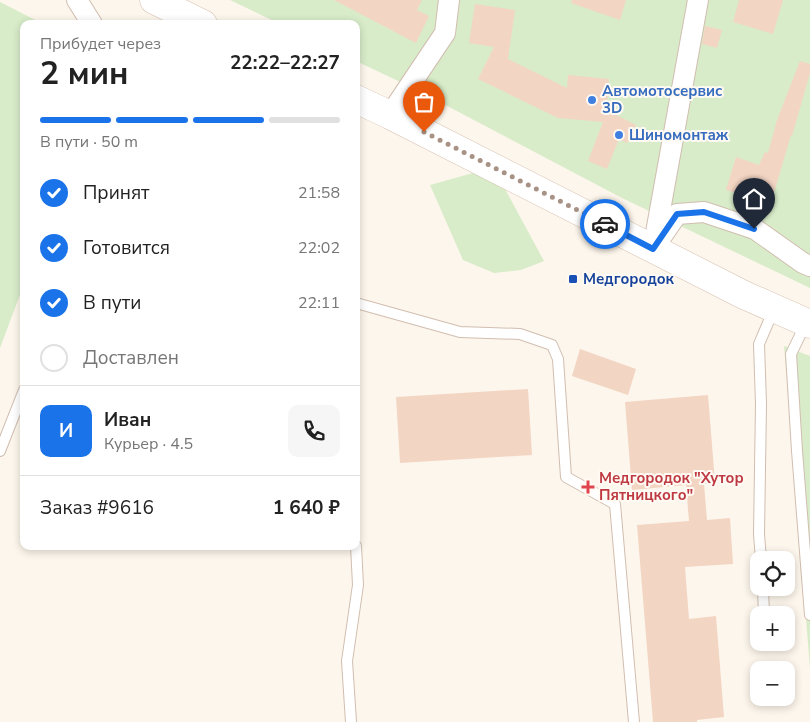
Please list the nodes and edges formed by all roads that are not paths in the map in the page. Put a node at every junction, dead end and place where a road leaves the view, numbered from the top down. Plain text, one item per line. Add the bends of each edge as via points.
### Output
1 (77, 0) edge
2 (154, 0) edge
3 (449, 0) edge
4 (698, 0) edge
5 (90, 20) edge
6 (195, 20) edge
7 (360, 101) edge
8 (390, 115) junction
9 (653, 249) junction
10 (810, 266) edge
11 (360, 304) edge
12 (774, 308) junction
13 (808, 324) edge
14 (20, 400) edge
15 (0, 450) edge
16 (356, 550) edge
17 (760, 551) edge
18 (810, 614) edge
19 (352, 722) edge
20 (634, 722) edge

1 - 5 street
2 - 6 main road
3 - 8 street via 445,33
4 - 9 street
7 - 8 main road
8 - 9 main road
9 - 10 street via 677,214 704,212 754,229
9 - 12 main road
11 - 20 lane via 460,332 520,334 552,345 558,359 566,477 615,504
12 - 13 main road
12 - 17 lane via 759,344
13 - 18 lane via 791,354
14 - 15 lane
16 - 19 lane via 358,585 347,661

